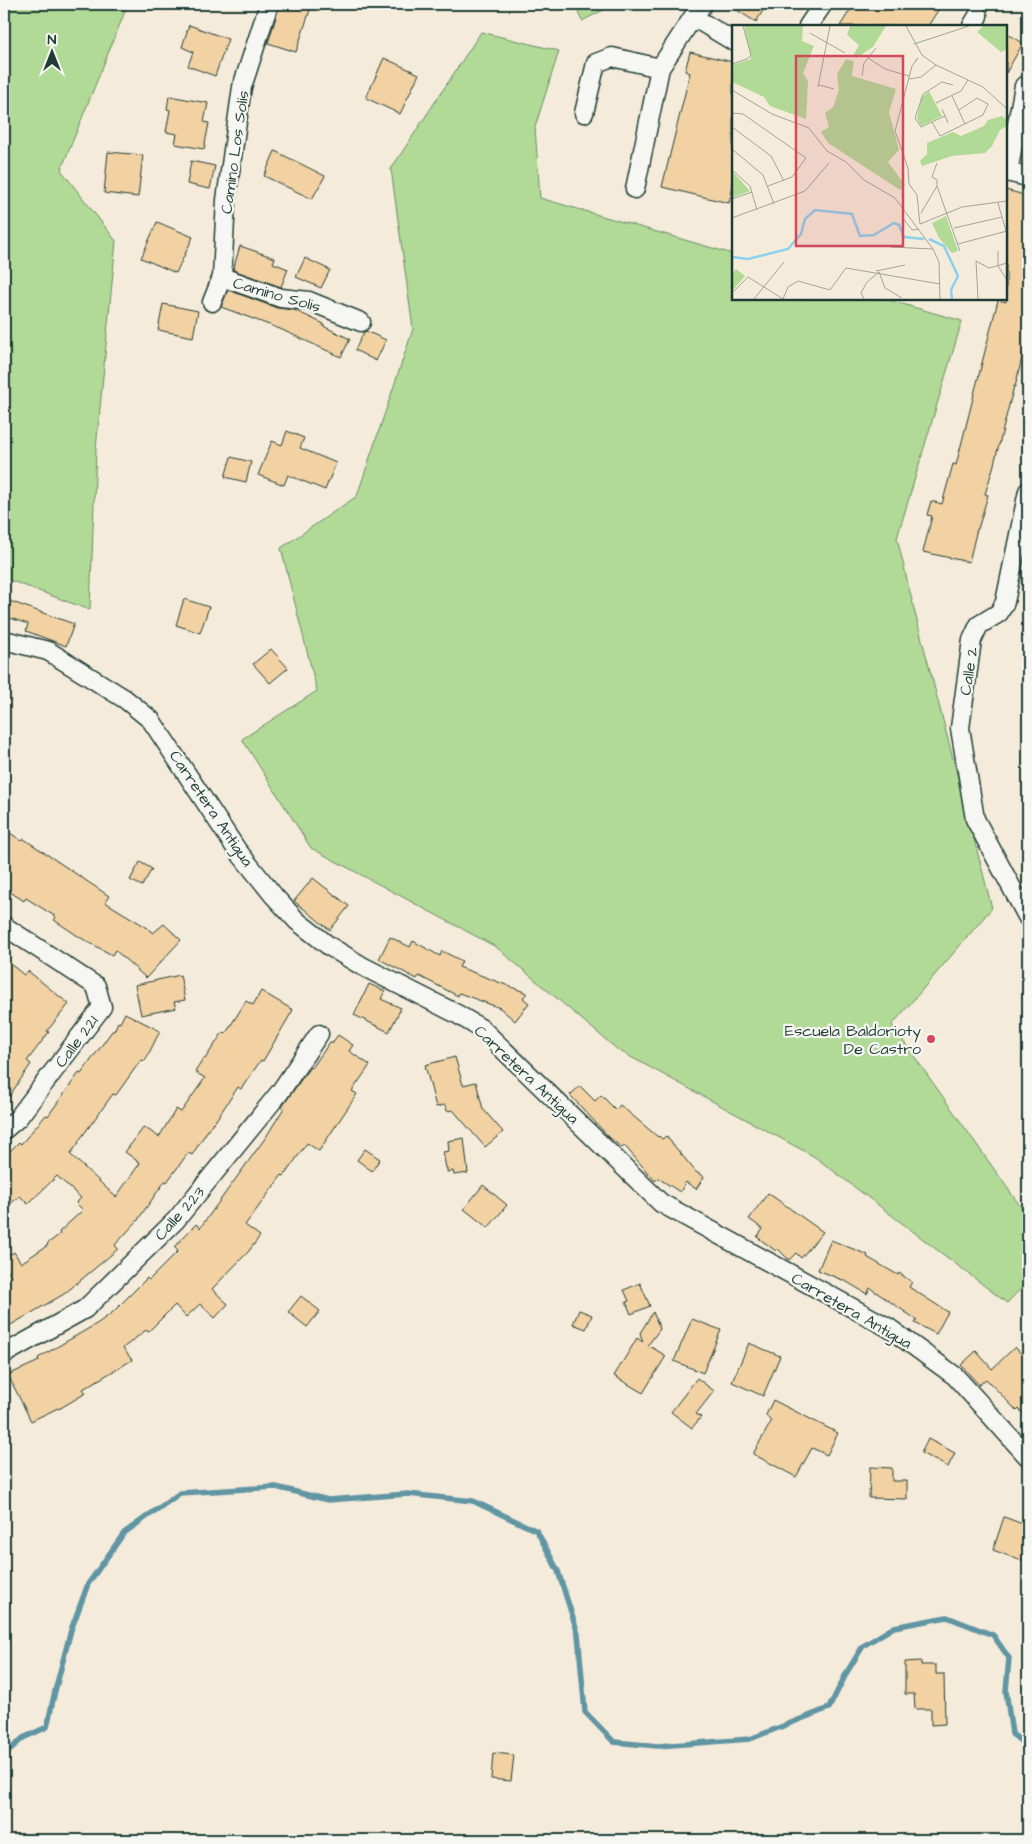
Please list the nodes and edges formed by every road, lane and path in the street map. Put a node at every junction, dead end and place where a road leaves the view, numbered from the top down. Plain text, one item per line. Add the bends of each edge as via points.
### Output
1 (269, 4) edge
2 (823, 4) edge
3 (698, 10) edge
4 (809, 25) edge
5 (732, 41) edge
6 (660, 68) junction
7 (1024, 86) dead end
8 (584, 113) dead end
9 (1007, 172) edge
10 (1028, 177) edge
11 (635, 189) dead end
12 (222, 277) junction
13 (212, 302) dead end
14 (361, 322) dead end
15 (1028, 491) edge
16 (4, 640) edge
17 (1028, 918) edge
18 (4, 926) edge
19 (319, 1034) dead end
20 (4, 1130) edge
21 (4, 1354) edge
22 (1028, 1457) edge

1 - 12 street, Camino Los Solís via 242,87 226,200
2 - 4 street
3 - 5 street
3 - 6 street
6 - 8 street via 612,58 596,63
6 - 11 street
7 - 9 street
9 - 10 street
12 - 13 street, Camino Los Solís
12 - 14 street, Camino Solis via 280,298 309,301
15 - 17 street, Calle 2 via 1005,602 999,613 979,626 972,640 960,728 975,819
16 - 22 street, Carretera Antigua via 48,651 125,699 151,720 236,850 297,921 362,966 482,1029 661,1203 889,1328 955,1376
18 - 20 street, Calle 221 via 96,986 102,1007 18,1118
19 - 21 street, Calle 223 via 280,1092 176,1220 85,1309

